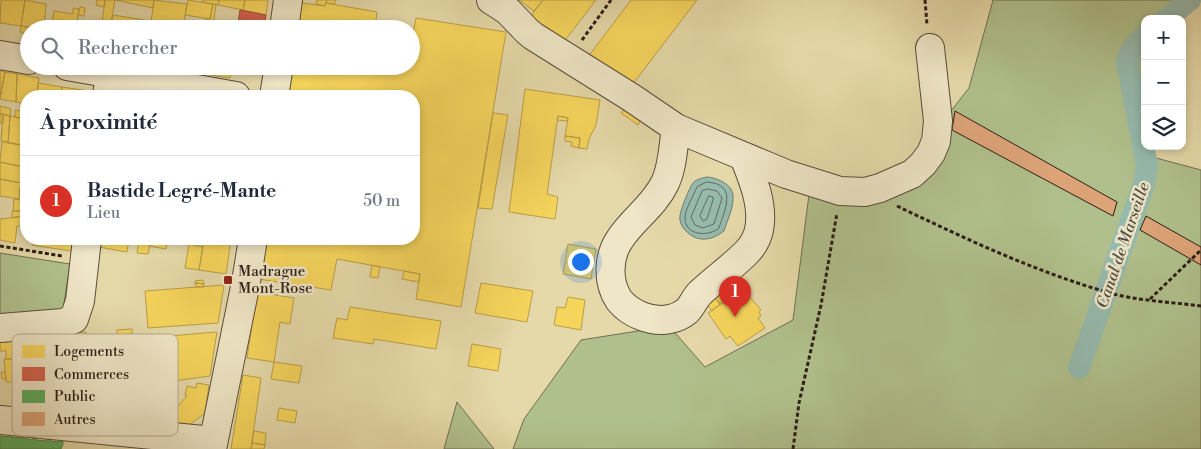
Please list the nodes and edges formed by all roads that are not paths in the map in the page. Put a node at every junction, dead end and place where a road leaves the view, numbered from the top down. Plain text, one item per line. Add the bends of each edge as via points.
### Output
1 (288, 0) edge
2 (492, 0) edge
3 (285, 20) edge
4 (930, 48) dead end
5 (0, 55) edge
6 (20, 58) edge
7 (86, 75) edge
8 (278, 75) edge
9 (108, 85) edge
10 (164, 90) edge
11 (275, 90) edge
12 (676, 128) junction
13 (744, 157) junction
14 (86, 245) edge
15 (251, 245) edge
16 (0, 328) edge
17 (136, 436) edge
18 (213, 445) edge

1 - 3 street
2 - 12 street via 527,31
4 - 13 street via 938,121 936,141 931,153 912,174 865,192 840,191
5 - 6 street
7 - 9 street
8 - 11 street
9 - 10 street
12 - 13 street
12 - 13 street via 670,172 665,184 652,204 620,238 612,259 611,279 618,298 641,316 669,320 679,316 754,243 759,228 759,205
14 - 16 street via 80,301 74,318 63,323
15 - 18 street
17 - 18 street

